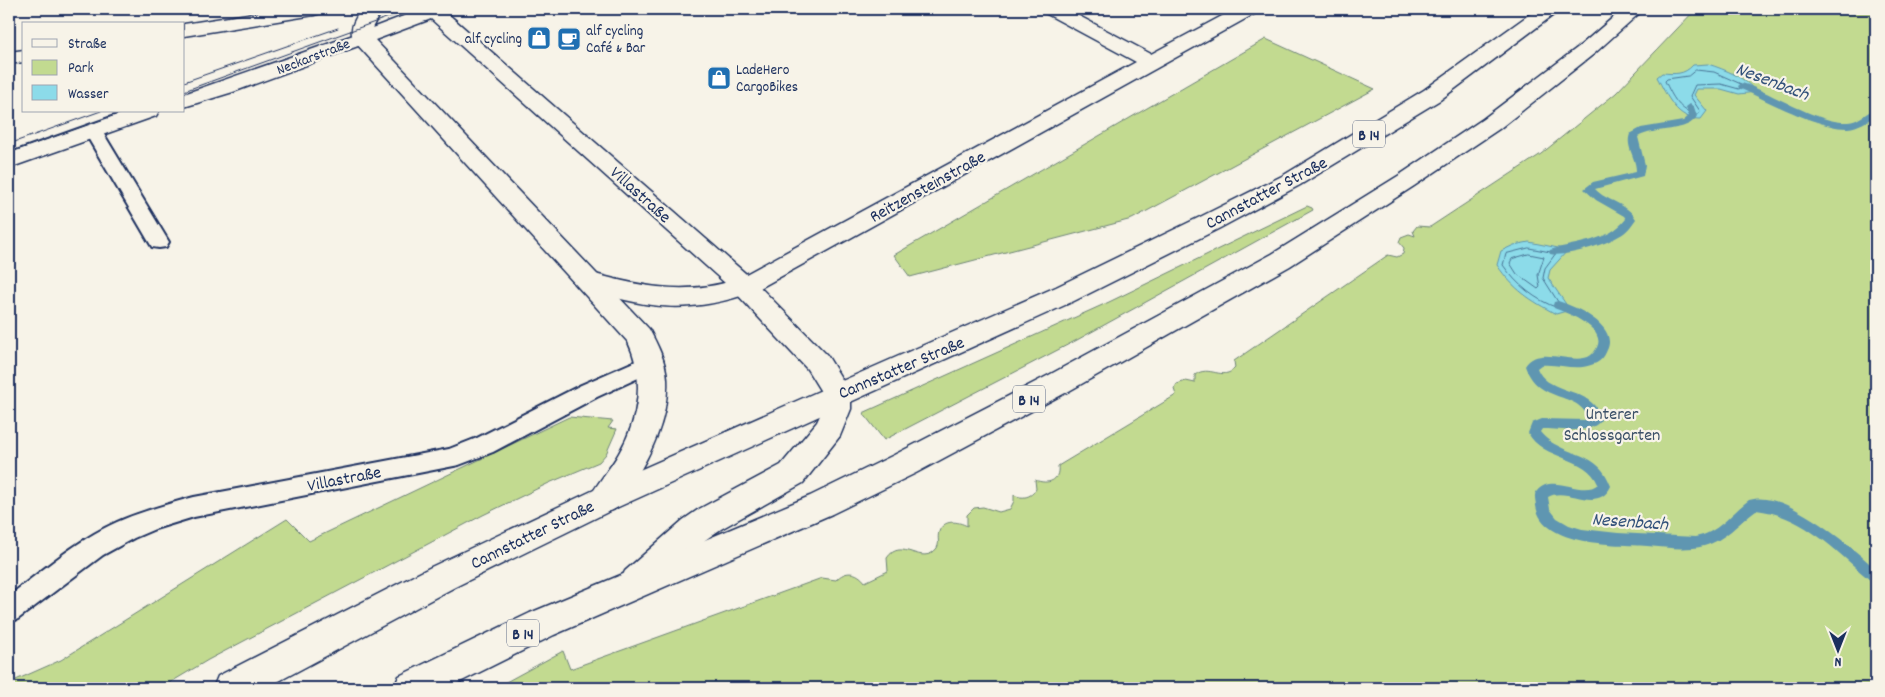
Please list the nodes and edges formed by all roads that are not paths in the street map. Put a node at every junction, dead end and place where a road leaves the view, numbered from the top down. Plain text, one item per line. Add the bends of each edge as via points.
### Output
1 (314, 9) edge
2 (372, 9) edge
3 (435, 9) edge
4 (1052, 9) edge
5 (1249, 9) edge
6 (1549, 9) edge
7 (1634, 9) edge
8 (185, 30) edge
9 (362, 38) junction
10 (22, 56) edge
11 (9, 58) edge
12 (1152, 63) junction
13 (185, 101) edge
14 (145, 112) edge
15 (93, 131) junction
16 (9, 161) edge
17 (159, 242) dead end
18 (588, 281) junction
19 (744, 286) junction
20 (652, 362) junction
21 (837, 394) junction
22 (605, 499) junction
23 (636, 583) junction
24 (9, 611) edge
25 (231, 688) edge
26 (412, 688) edge

1 - 8 street
2 - 9 street via 365,18
3 - 9 street, Neckarstraße
3 - 19 street, Villastraße
4 - 12 street
5 - 12 street, Reitzensteinstraße
6 - 21 street, Cannstatter Straße / B 14 via 1432,94 1292,180 1056,298
7 - 23 street, B 14 via 1491,124 1281,260 905,464 821,505
9 - 13 street, Neckarstraße
9 - 18 street
10 - 11 street
12 - 19 street, Reitzensteinstraße
14 - 15 street
15 - 16 street
15 - 17 lane
18 - 19 street, Reitzensteinstraße via 649,297 676,299 723,294
18 - 20 street via 639,336
19 - 21 street, Villastraße via 816,362
20 - 22 street via 654,374 645,430 629,464
20 - 24 lane, Villastraße via 485,445 451,458 160,516 124,531 88,552
21 - 22 street, Cannstatter Straße / B 14
21 - 23 street via 837,410 830,428 792,474 694,530
22 - 25 street, Cannstatter Straße / B 14 via 443,577
23 - 26 street, B 14 via 542,624

